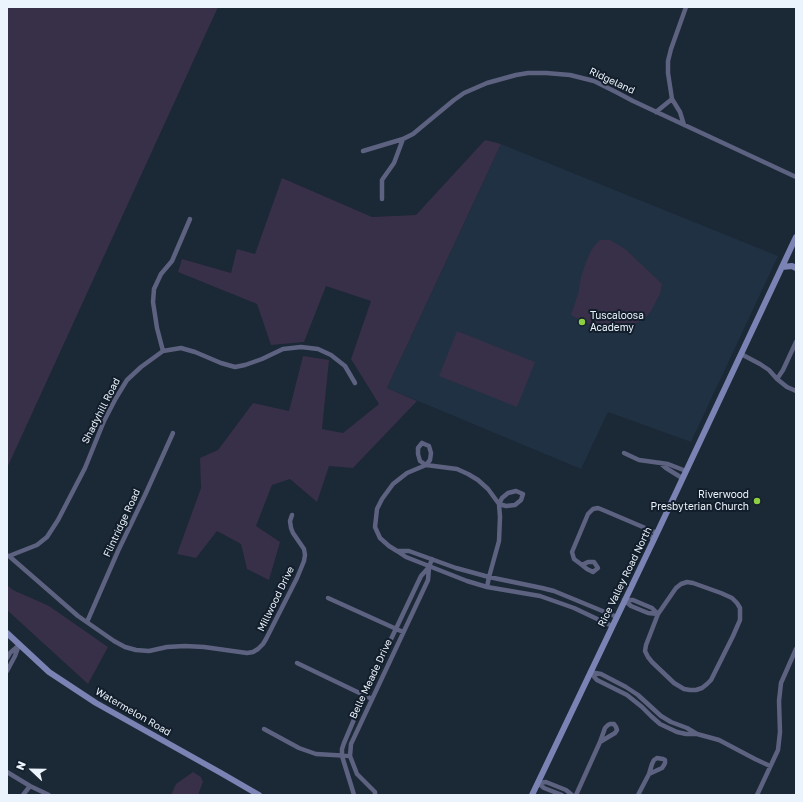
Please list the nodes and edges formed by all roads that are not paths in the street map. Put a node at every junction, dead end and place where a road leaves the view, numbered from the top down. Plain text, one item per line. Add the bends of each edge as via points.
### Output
1 (686, 7) edge
2 (672, 99) junction
3 (656, 112) junction
4 (684, 125) junction
5 (403, 139) junction
6 (363, 151) dead end
7 (796, 177) edge
8 (382, 199) dead end
9 (190, 219) dead end
10 (796, 237) edge
11 (782, 267) junction
12 (796, 268) edge
13 (796, 342) edge
14 (163, 351) junction
15 (740, 354) junction
16 (777, 379) junction
17 (355, 382) dead end
18 (796, 392) edge
19 (173, 433) dead end
20 (624, 453) dead end
21 (660, 463) junction
22 (686, 471) junction
23 (682, 478) junction
24 (499, 504) junction
25 (292, 514) dead end
26 (643, 527) junction
27 (657, 533) junction
28 (654, 540) junction
29 (397, 551) junction
30 (8, 556) edge
31 (432, 559) junction
32 (582, 565) dead end
33 (429, 567) junction
34 (488, 577) junction
35 (488, 587) junction
36 (328, 598) dead end
37 (624, 600) junction
38 (658, 614) junction
39 (617, 617) junction
40 (87, 622) junction
41 (612, 626) junction
42 (395, 629) junction
43 (403, 632) junction
44 (7, 634) edge
45 (19, 645) junction
46 (796, 649) edge
47 (7, 658) edge
48 (297, 663) dead end
49 (7, 671) edge
50 (590, 672) junction
51 (364, 696) junction
52 (372, 699) junction
53 (264, 729) dead end
54 (600, 742) dead end
55 (342, 756) junction
56 (350, 756) junction
57 (770, 766) junction
58 (7, 772) edge
59 (649, 774) dead end
60 (538, 783) junction
61 (30, 786) junction
62 (23, 795) edge
63 (49, 795) edge
64 (259, 795) edge
65 (354, 795) edge
66 (375, 795) edge
67 (532, 795) edge
68 (562, 795) edge
69 (572, 795) edge
70 (576, 795) edge
71 (638, 795) edge
72 (757, 795) edge

1 - 2 street via 668,61
2 - 3 street
2 - 4 street
3 - 4 street, Ridgeland
3 - 5 street, Ridgeland via 594,81 558,74 528,73 492,81 464,93 413,134
4 - 7 street, Ridgeland
5 - 6 street, Ridgeland
5 - 8 street via 394,163 382,180
9 - 14 street via 172,261 161,274 154,289 153,302
10 - 11 street, Rice Valley Road North
11 - 12 street
11 - 15 street, Rice Valley Road North
13 - 16 street
14 - 17 street, Shadyhill Road via 181,348 235,367 283,349 318,349 345,366
14 - 30 street, Shadyhill Road via 127,380 104,421 85,468 47,537 37,546
15 - 16 street via 770,370
15 - 22 street, Rice Valley Road North
16 - 18 street
19 - 40 street, Flintridge Road
20 - 21 street via 639,460
21 - 22 street
21 - 23 street
22 - 23 street, Rice Valley Road North
23 - 27 street, Rice Valley Road North
24 - 24 street via 508,493 516,490 522,494 521,500 515,504
24 - 29 street via 488,488 457,469 426,466 407,473 393,484 377,509 375,527 380,538
24 - 34 street via 499,541
25 - 40 street, Millwood Drive via 291,528 304,549 304,561 269,634 263,644 253,652 185,646 149,651 136,650 124,647
26 - 27 street
26 - 28 street
26 - 32 street via 598,508 592,509 572,552 574,559
27 - 28 street, Rice Valley Road North
28 - 37 street, Rice Valley Road North
29 - 31 street via 409,551
29 - 33 street via 406,558
30 - 40 street, Millwood Drive
31 - 33 street, Belle Meade Drive
31 - 34 street
33 - 35 street via 467,582
33 - 42 street, Belle Meade Drive via 421,576
33 - 43 street, Belle Meade Drive via 428,580
34 - 35 street
34 - 39 street via 554,591
35 - 41 street via 540,596
36 - 42 street
37 - 38 street via 634,600 652,608
37 - 39 street, Rice Valley Road North
38 - 38 street via 676,588 687,582 721,593 737,603 740,608 740,620 715,674 707,684 696,690 684,689 674,683 648,657 646,645
39 - 41 street, Rice Valley Road North
41 - 50 street, Rice Valley Road North
42 - 43 street
42 - 51 street, Belle Meade Drive
43 - 52 street, Belle Meade Drive
44 - 45 street, Watermelon Road
45 - 47 street
45 - 49 street
45 - 64 street, Watermelon Road via 49,672 96,703
46 - 57 street via 780,683 778,750
48 - 51 street
50 - 57 street via 601,674 626,687 671,722 697,734 719,740
50 - 60 street, Rice Valley Road North
51 - 52 street
51 - 55 street, Belle Meade Drive via 344,743
52 - 56 street, Belle Meade Drive via 351,744
53 - 55 street via 316,754
54 - 70 street
55 - 56 street
55 - 65 street
56 - 66 street via 357,774
57 - 72 street
58 - 61 street
59 - 71 street
60 - 67 street, Rice Valley Road North
60 - 68 street
60 - 69 street via 546,782
61 - 62 street
61 - 63 street

